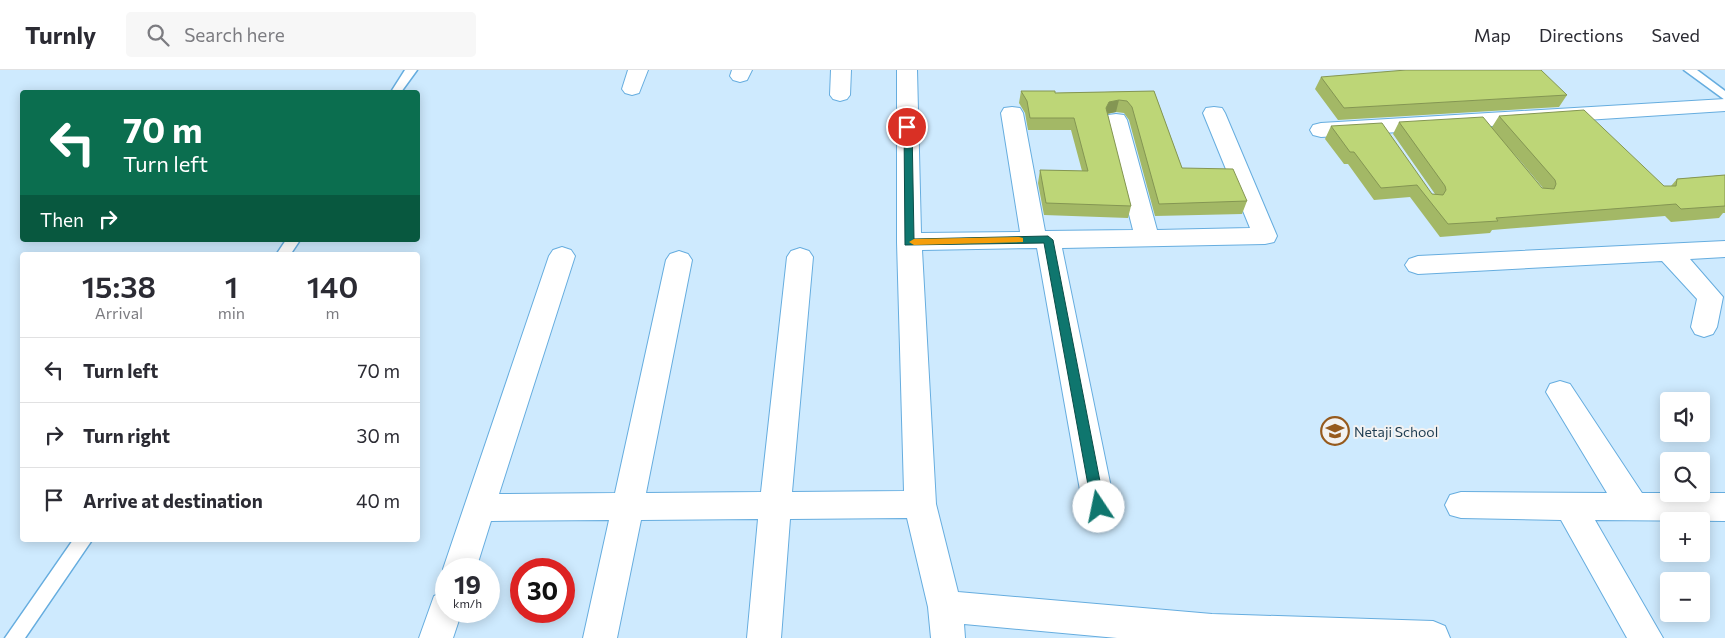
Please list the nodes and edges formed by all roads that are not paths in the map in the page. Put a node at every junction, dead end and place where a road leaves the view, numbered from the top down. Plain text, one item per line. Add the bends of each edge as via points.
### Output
1 (411, 70) edge
2 (841, 70) edge
3 (907, 70) edge
4 (1690, 70) edge
5 (397, 90) edge
6 (840, 95) dead end
7 (1725, 98) edge
8 (1725, 105) edge
9 (1012, 113) dead end
10 (1214, 113) dead end
11 (1116, 120) dead end
12 (1321, 130) dead end
13 (1147, 238) junction
14 (1041, 240) junction
15 (908, 242) junction
16 (1725, 249) edge
17 (1668, 252) junction
18 (562, 256) dead end
19 (800, 257) dead end
20 (679, 260) dead end
21 (1418, 265) dead end
22 (1704, 327) dead end
23 (1560, 392) dead end
24 (775, 504) junction
25 (920, 504) junction
26 (1461, 505) dead end
27 (627, 506) junction
28 (1099, 507) dead end
29 (1570, 507) junction
30 (1725, 507) edge
31 (479, 508) junction
32 (1633, 508) junction
33 (82, 542) edge
34 (463, 558) edge
35 (441, 623) edge
36 (946, 623) edge
37 (1213, 634) edge
38 (1368, 637) edge
39 (14, 638) edge
40 (436, 638) edge
41 (600, 638) edge
42 (764, 638) edge
43 (1433, 638) edge
44 (1646, 638) edge

1 - 5 lane
2 - 6 street
3 - 15 street
4 - 7 lane
8 - 12 street via 1586,120 1384,135
9 - 14 street
10 - 13 street via 1265,236
11 - 13 street
13 - 14 street
14 - 15 street
14 - 28 street
15 - 25 street
16 - 17 street
17 - 21 street
17 - 22 street via 1710,297
18 - 31 street
19 - 24 street
20 - 27 street
23 - 32 street
24 - 25 street
24 - 27 street
24 - 42 street
25 - 36 street
26 - 29 street
27 - 31 street
27 - 41 street
29 - 32 street
29 - 44 street
30 - 32 street
31 - 34 street
33 - 39 lane
35 - 40 street
36 - 37 street
37 - 38 street
38 - 43 street

